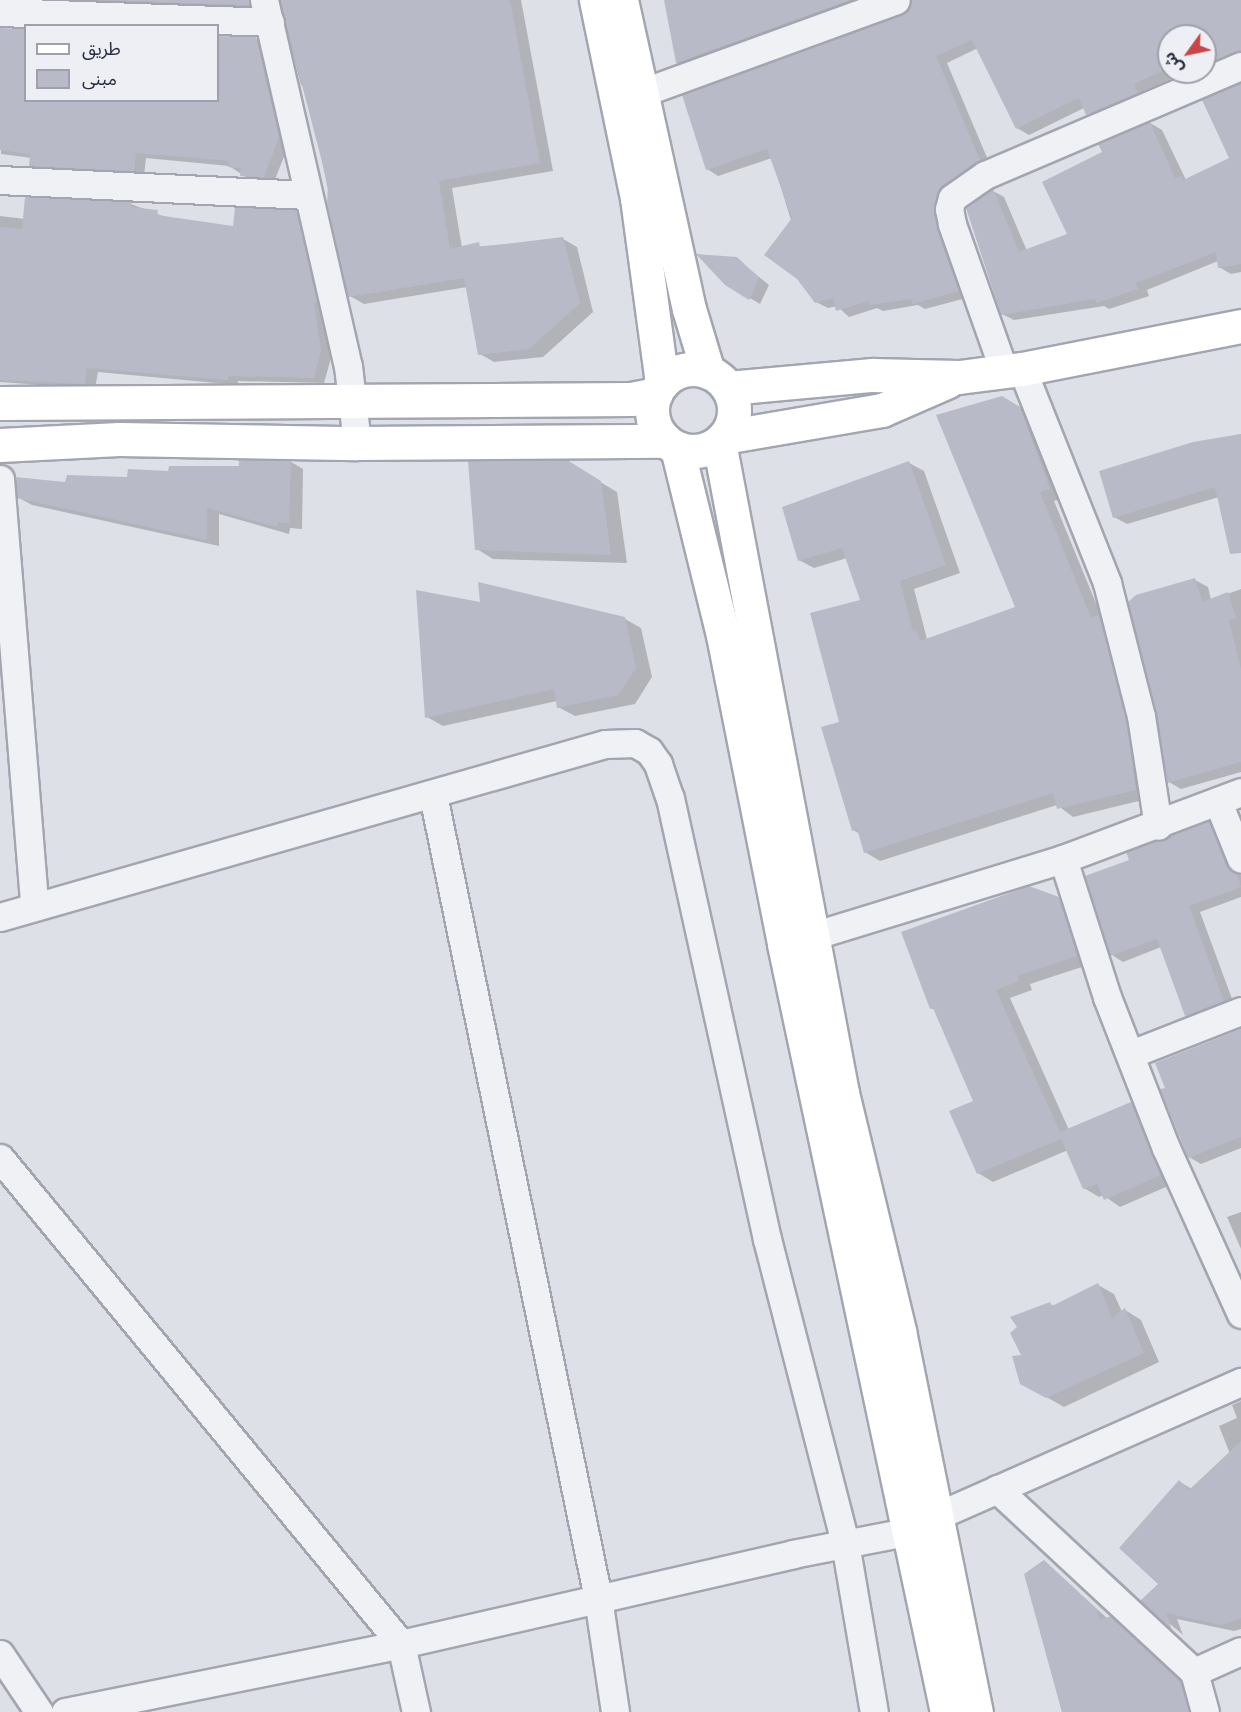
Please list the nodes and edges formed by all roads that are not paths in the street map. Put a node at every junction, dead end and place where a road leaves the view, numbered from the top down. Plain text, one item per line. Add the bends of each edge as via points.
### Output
1 (596, 0) edge
2 (621, 0) edge
3 (896, 0) edge
4 (267, 11) edge
5 (0, 12) edge
6 (1241, 66) edge
7 (631, 103) junction
8 (0, 180) edge
9 (306, 195) junction
10 (1241, 327) edge
11 (1013, 370) junction
12 (959, 377) junction
13 (718, 380) junction
14 (659, 388) junction
15 (351, 402) junction
16 (0, 403) edge
17 (722, 439) junction
18 (357, 443) junction
19 (672, 444) junction
20 (0, 445) edge
21 (0, 479) edge
22 (433, 795) junction
23 (1230, 797) edge
24 (1158, 826) junction
25 (1063, 859) junction
26 (1241, 859) edge
27 (34, 906) junction
28 (0, 916) edge
29 (798, 941) junction
30 (1241, 1011) edge
31 (1131, 1054) junction
32 (0, 1158) edge
33 (1241, 1314) edge
34 (1241, 1382) edge
35 (997, 1489) junction
36 (925, 1523) junction
37 (845, 1543) junction
38 (598, 1598) junction
39 (401, 1644) junction
40 (1241, 1650) edge
41 (0, 1654) edge
42 (1194, 1672) junction
43 (155, 1704) edge
44 (39, 1712) edge
45 (65, 1712) edge
46 (416, 1712) edge
47 (615, 1712) edge
48 (874, 1712) edge
49 (947, 1712) edge
50 (976, 1712) edge
51 (1205, 1712) edge

1 - 7 main road
2 - 7 main road
3 - 7 street
4 - 5 street
4 - 9 street
6 - 11 street via 985,175 952,198 948,209 952,224
7 - 13 main road via 663,176 689,309
7 - 14 main road via 637,198
8 - 9 street
9 - 15 street via 348,366
10 - 11 main road
11 - 12 main road
11 - 24 street via 1107,583 1140,716
12 - 13 main road via 872,375
12 - 17 main road via 882,410
13 - 14 main road via 683,370
13 - 17 main road via 734,413
14 - 15 main road via 631,399
14 - 19 main road via 654,419
15 - 16 main road
15 - 18 street
17 - 19 main road via 703,450
17 - 29 main road
18 - 19 main road
18 - 20 main road via 119,439
19 - 29 main road
21 - 27 street
22 - 27 street
22 - 37 street via 623,742 649,751 658,764 670,798 767,1239
22 - 38 street
23 - 24 street
23 - 26 street
24 - 25 street
25 - 29 street
25 - 31 street via 1107,997
27 - 28 street
29 - 36 main road
30 - 31 street
31 - 33 street via 1166,1148
32 - 39 street
34 - 35 street
35 - 36 street
35 - 42 street
36 - 37 street
36 - 49 main road
36 - 50 main road
37 - 38 street
37 - 48 street
38 - 39 street
38 - 47 street
39 - 43 street
39 - 46 street
40 - 42 street
41 - 44 street
42 - 51 street
43 - 45 street

